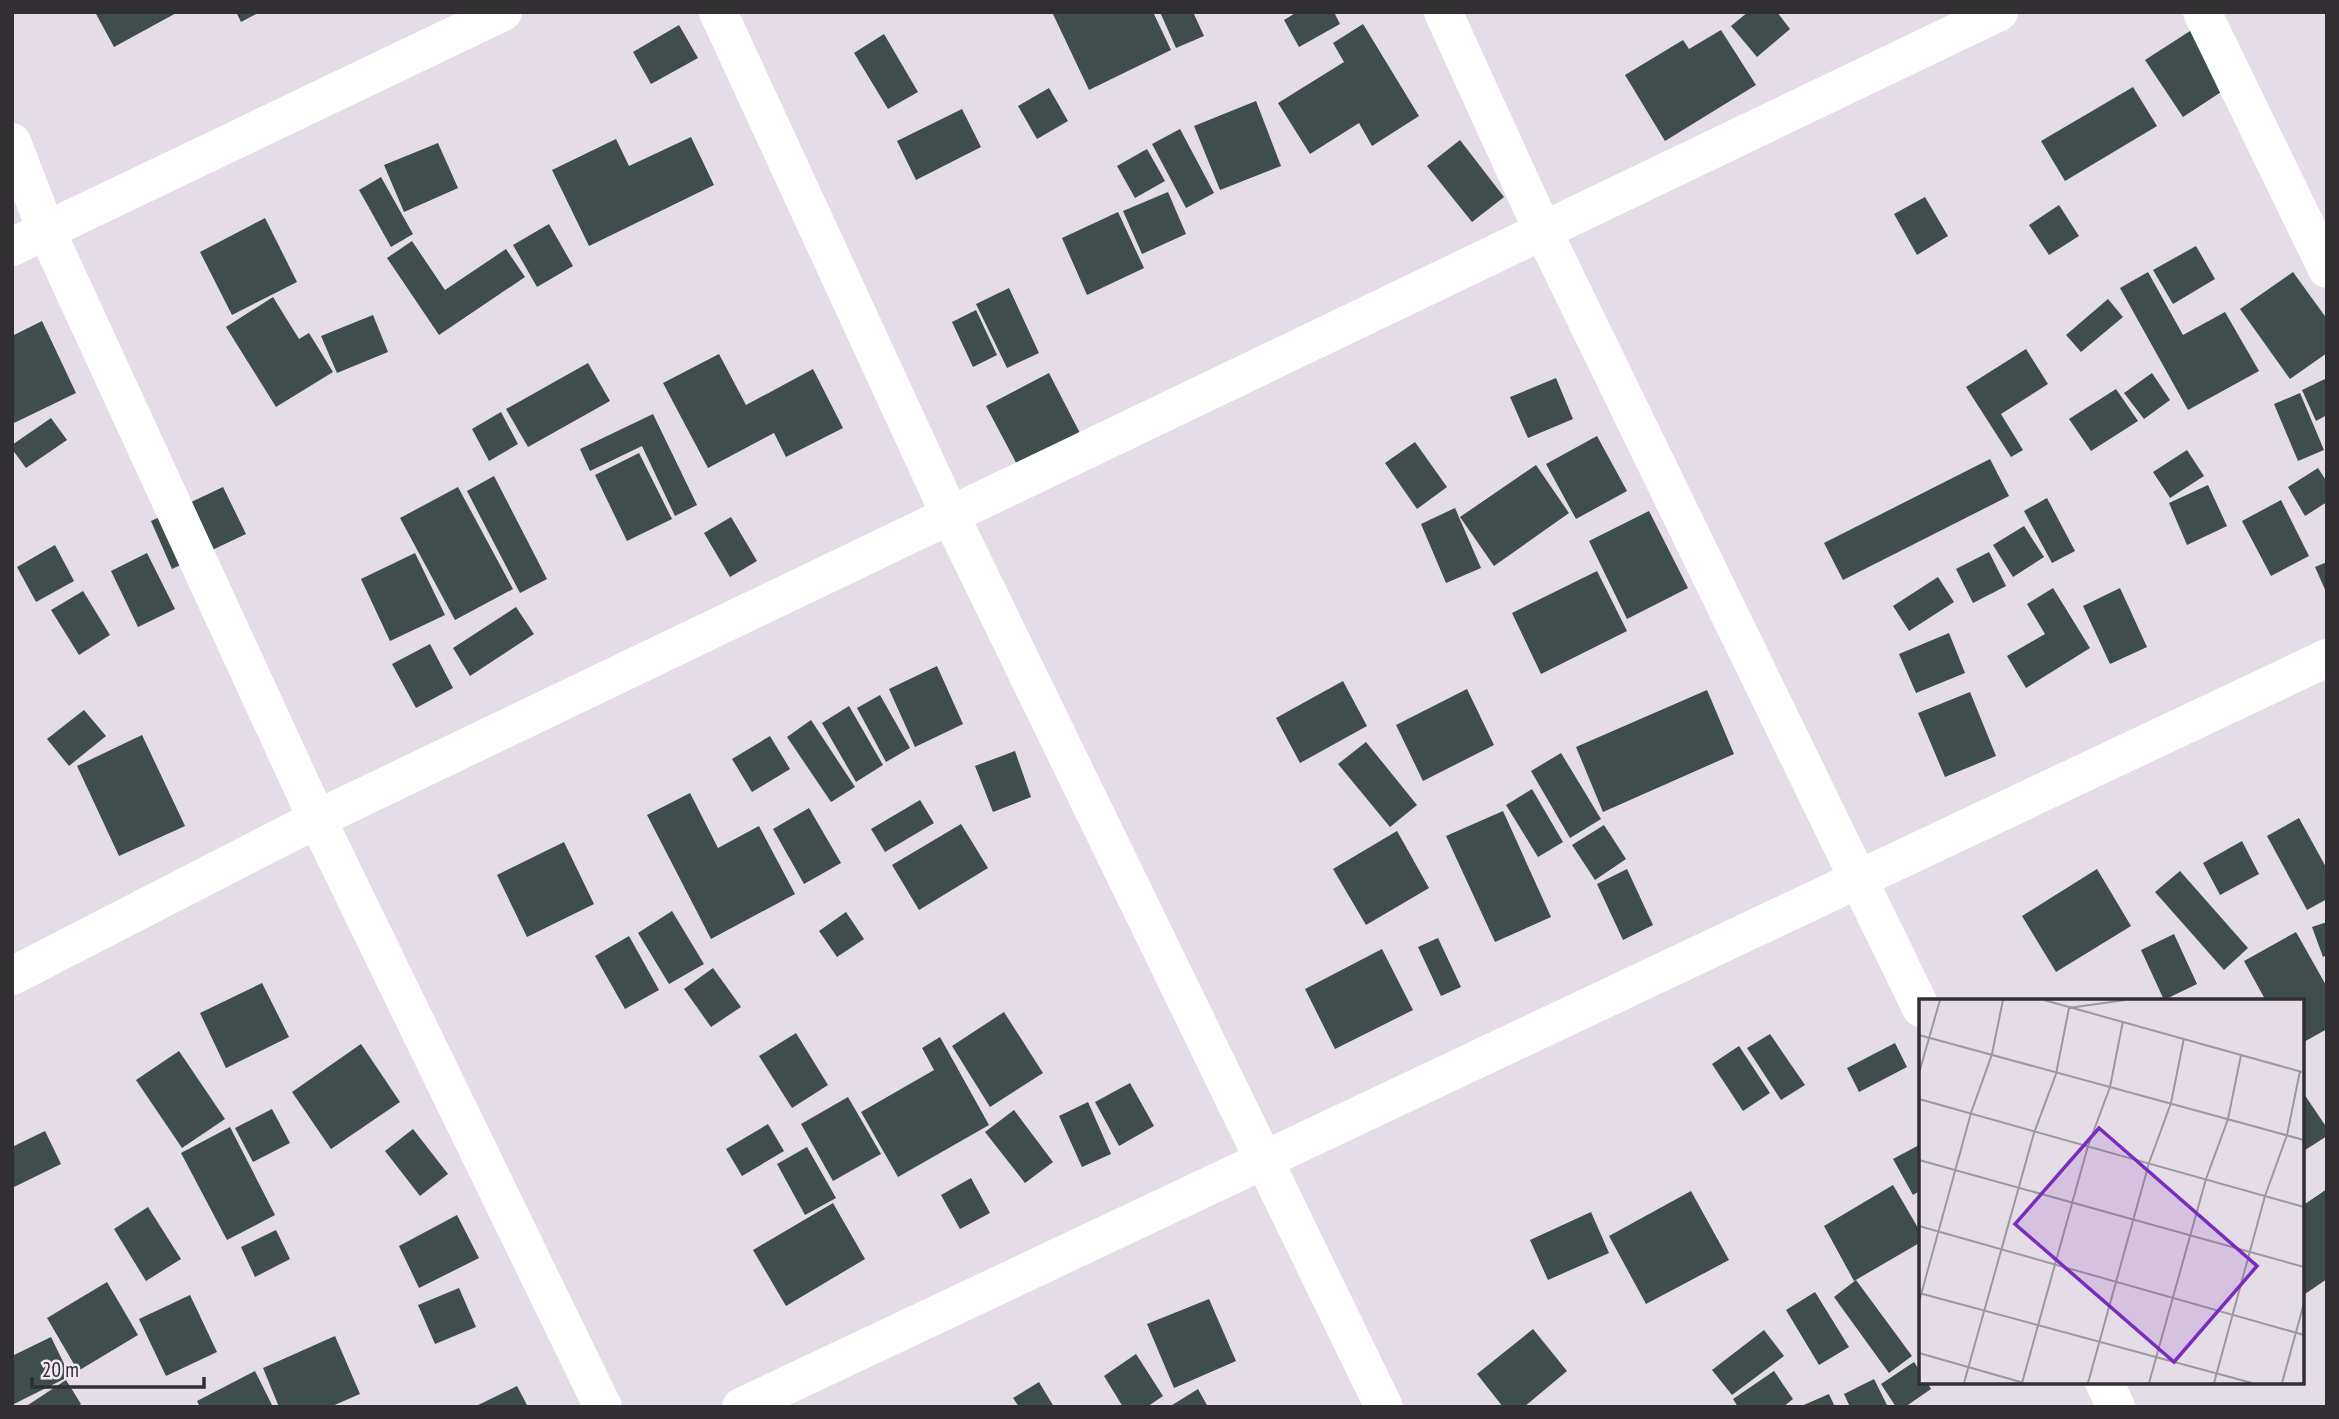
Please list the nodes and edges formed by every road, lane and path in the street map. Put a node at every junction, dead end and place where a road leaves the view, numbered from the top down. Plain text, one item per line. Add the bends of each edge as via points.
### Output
1 (503, 12) edge
2 (718, 12) edge
3 (1443, 12) edge
4 (1999, 12) edge
5 (2202, 12) edge
6 (12, 142) edge
7 (46, 230) junction
8 (1543, 231) junction
9 (12, 247) edge
10 (2327, 269) edge
11 (950, 515) junction
12 (2327, 658) edge
13 (317, 819) junction
14 (1858, 879) junction
15 (12, 976) edge
16 (1919, 1004) edge
17 (1264, 1160) junction
18 (2105, 1384) edge
19 (603, 1407) edge
20 (741, 1407) edge
21 (1384, 1407) edge
22 (2116, 1407) edge

1 - 7 street
2 - 11 street
3 - 8 street
4 - 8 street
5 - 10 street
6 - 7 street
7 - 9 street
7 - 13 street
8 - 11 street
8 - 14 street
11 - 13 street
11 - 17 street
12 - 14 street
13 - 15 street
13 - 19 street
14 - 16 street
14 - 17 street
17 - 20 street
17 - 21 street
18 - 22 street

